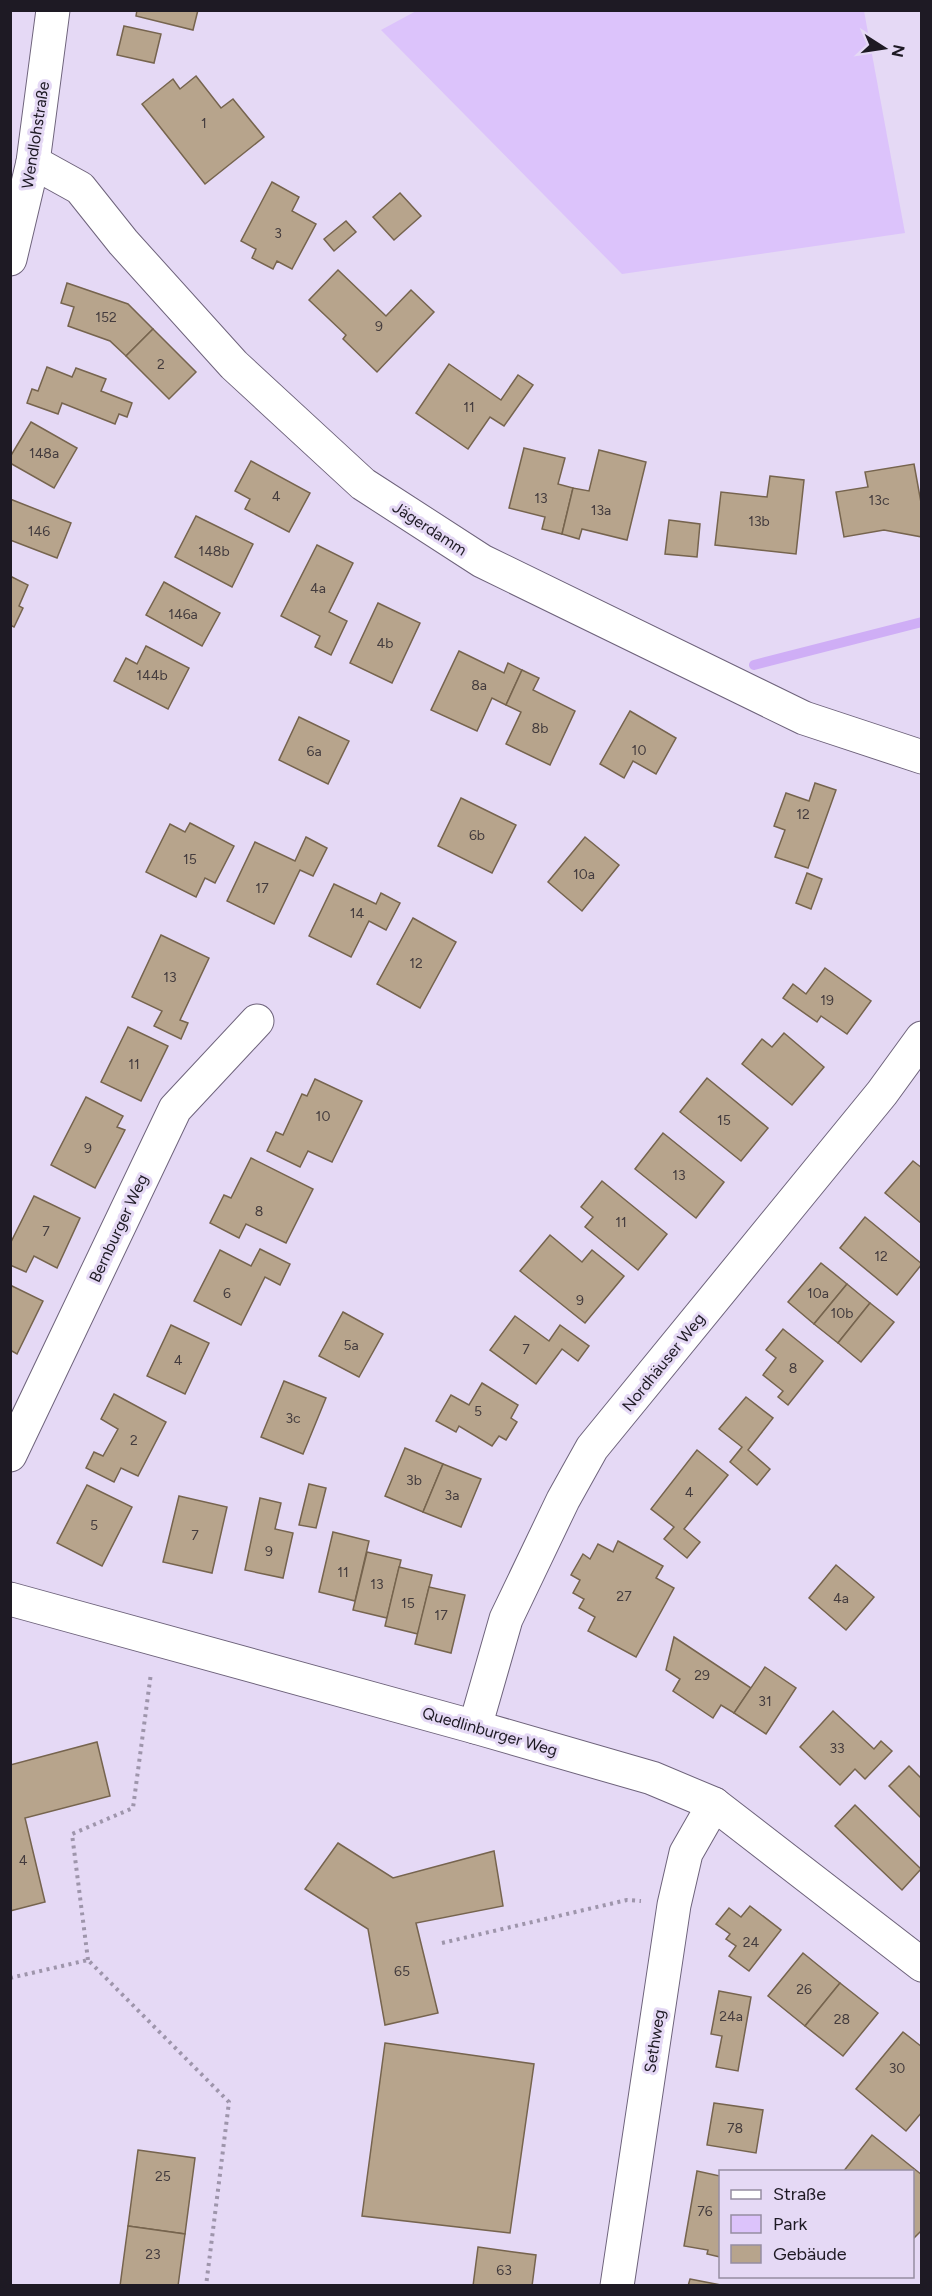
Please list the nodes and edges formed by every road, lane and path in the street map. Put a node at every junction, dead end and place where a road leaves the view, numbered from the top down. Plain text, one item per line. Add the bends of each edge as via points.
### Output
1 (53, 10) edge
2 (33, 162) junction
3 (10, 259) edge
4 (921, 758) edge
5 (257, 1021) dead end
6 (921, 1038) edge
7 (10, 1455) edge
8 (10, 1599) edge
9 (155, 1639) junction
10 (476, 1726) junction
11 (714, 1804) junction
12 (675, 1905) junction
13 (442, 1943) dead end
14 (88, 1960) junction
15 (921, 1963) edge
16 (10, 1978) edge
17 (206, 2286) edge
18 (617, 2286) edge

1 - 2 street, Wendlohstraße
2 - 3 street, Wendlohstraße
2 - 4 street, Jägerdamm via 80,188 123,243 234,365 363,484 482,561 804,718
5 - 7 street, Bernburger Weg via 175,1109
6 - 10 street, Nordhäuser Weg via 882,1093 592,1448 506,1619
8 - 9 street, Quedlinburger Weg
9 - 10 street, Quedlinburger Weg
9 - 14 path via 133,1808 72,1834
10 - 11 street, Quedlinburger Weg via 652,1778
11 - 12 street, Sethweg via 686,1853
11 - 15 street, Quedlinburger Weg
12 - 13 path via 627,1900
12 - 18 street, Sethweg
14 - 16 path
14 - 17 path via 229,2102

